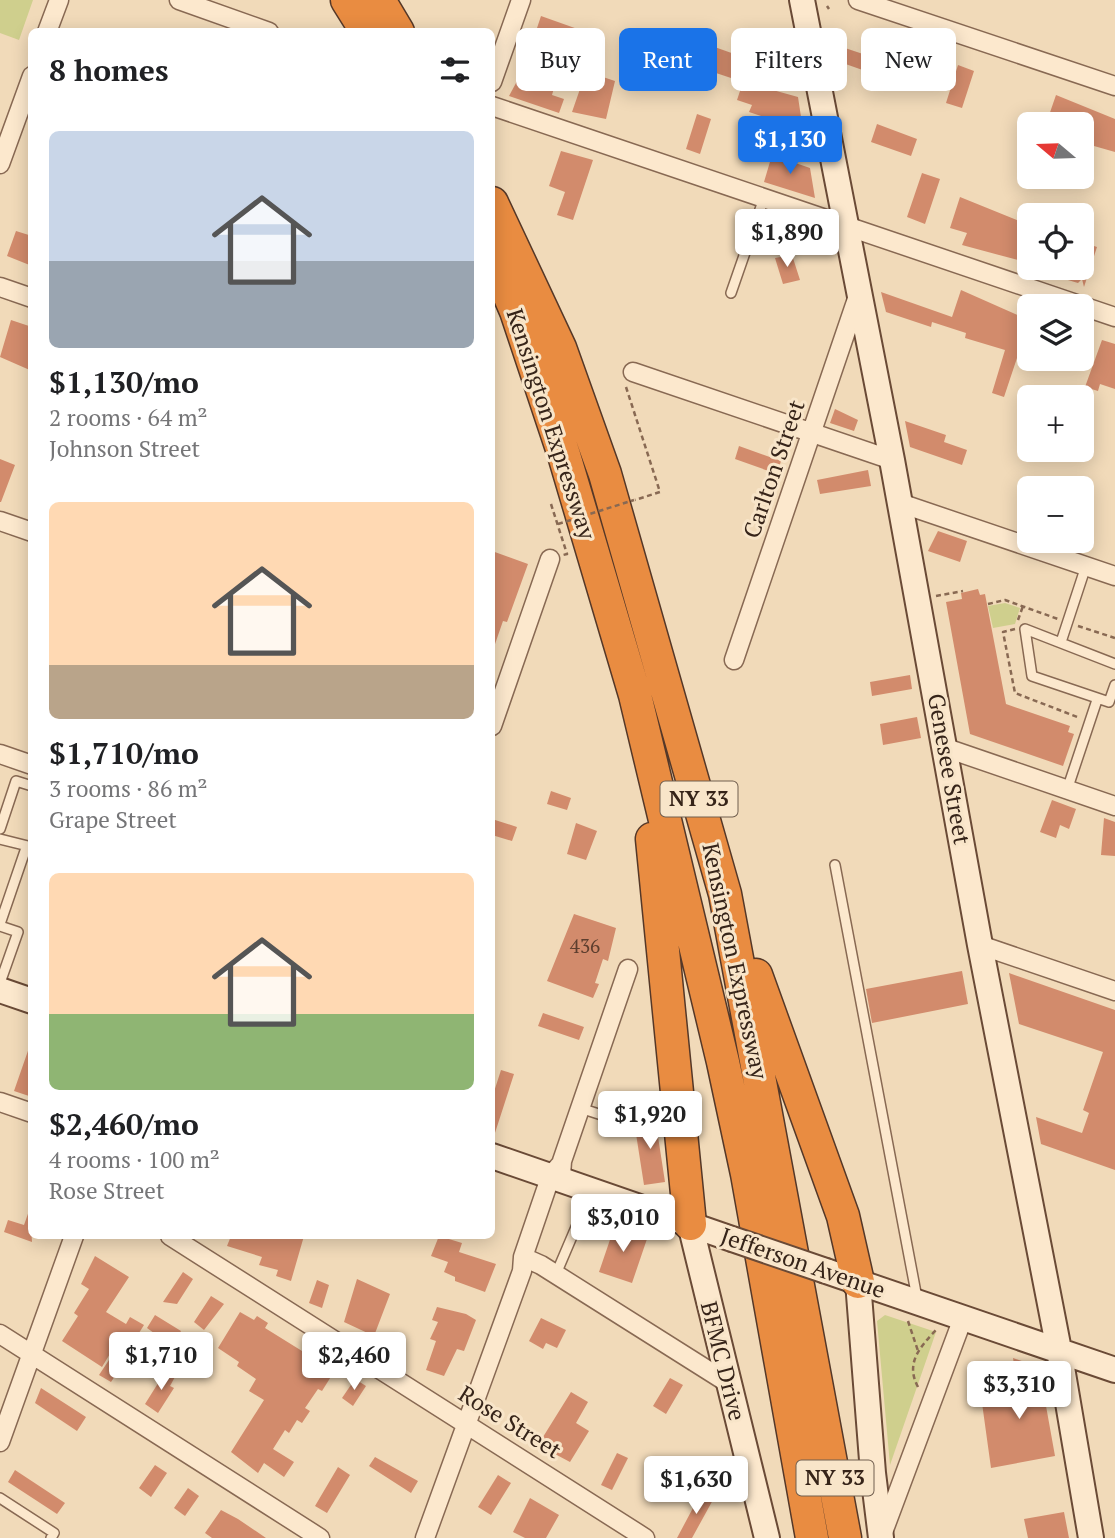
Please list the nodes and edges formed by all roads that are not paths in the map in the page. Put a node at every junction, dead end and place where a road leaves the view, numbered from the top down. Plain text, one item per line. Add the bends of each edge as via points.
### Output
1 (59, 0) edge
2 (179, 0) edge
3 (347, 0) edge
4 (379, 0) edge
5 (521, 0) edge
6 (802, 0) edge
7 (858, 0) edge
8 (48, 28) edge
9 (258, 28) edge
10 (364, 28) edge
11 (396, 28) edge
12 (495, 74) edge
13 (1115, 86) edge
14 (28, 87) edge
15 (495, 107) edge
16 (0, 164) edge
17 (764, 198) junction
18 (495, 209) edge
19 (847, 225) junction
20 (495, 262) edge
21 (0, 287) edge
22 (859, 292) junction
23 (731, 293) dead end
24 (28, 297) edge
25 (1115, 317) edge
26 (629, 376) road end
27 (812, 432) junction
28 (892, 460) junction
29 (900, 503) junction
30 (0, 522) edge
31 (28, 531) edge
32 (558, 556) road end
33 (1086, 566) junction
34 (1115, 576) edge
35 (1061, 642) junction
36 (734, 660) dead end
37 (1115, 664) edge
38 (1115, 685) edge
39 (635, 695) junction
40 (1097, 700) junction
41 (495, 718) edge
42 (946, 748) junction
43 (0, 754) edge
44 (28, 764) edge
45 (28, 785) edge
46 (1067, 790) junction
47 (1115, 806) edge
48 (0, 830) edge
49 (0, 839) edge
50 (28, 848) edge
51 (28, 851) edge
52 (835, 865) dead end
53 (725, 894) junction
54 (0, 925) edge
55 (981, 946) junction
56 (628, 969) dead end
57 (0, 983) edge
58 (0, 990) edge
59 (1115, 991) edge
60 (28, 1000) edge
61 (0, 1102) edge
62 (580, 1108) junction
63 (28, 1112) edge
64 (611, 1118) dead end
65 (495, 1157) edge
66 (557, 1173) junction
67 (592, 1189) junction
68 (690, 1224) junction
69 (73, 1239) edge
70 (175, 1239) edge
71 (526, 1263) junction
72 (556, 1274) junction
73 (858, 1282) junction
74 (913, 1312) junction
75 (962, 1318) junction
76 (0, 1334) edge
77 (1059, 1350) junction
78 (32, 1354) junction
79 (1115, 1370) edge
80 (728, 1383) junction
81 (466, 1424) junction
82 (0, 1442) edge
83 (0, 1498) edge
84 (51, 1538) edge
85 (320, 1538) edge
86 (425, 1538) edge
87 (645, 1538) edge
88 (767, 1538) edge
89 (812, 1538) edge
90 (845, 1538) edge
91 (881, 1538) edge
92 (1091, 1538) edge

1 - 8 street
2 - 9 street
3 - 10 highway
4 - 11 highway
5 - 12 street
6 - 19 main road, Genesee Street
7 - 13 street
14 - 16 street
15 - 17 street
17 - 19 street
17 - 23 lane
18 - 53 highway, Kensington Expressway / NY 33 via 560,348 605,474
19 - 22 main road, Genesee Street
19 - 25 street
20 - 39 highway, Kensington Expressway / NY 33 via 565,455
21 - 24 street
22 - 27 street, Carlton Street
22 - 28 main road, Genesee Street
26 - 27 street
27 - 28 street
27 - 36 street, Carlton Street
28 - 29 main road, Genesee Street
29 - 33 street
29 - 42 main road, Genesee Street
30 - 31 street
32 - 41 street
33 - 34 street
33 - 35 lane
35 - 37 lane
35 - 40 lane via 1025,629 1032,676
38 - 40 lane via 1109,702
39 - 68 highway
39 - 89 highway, Kensington Expressway / NY 33 via 731,1100 769,1286
40 - 46 lane
42 - 46 street
42 - 55 main road, Genesee Street
43 - 44 street
45 - 48 lane via 16,781
46 - 47 street
49 - 50 lane
51 - 54 lane
52 - 74 lane
53 - 73 highway via 838,1203
53 - 90 highway, Kensington Expressway / NY 33
54 - 57 lane via 18,932
55 - 59 street
55 - 77 main road, Genesee Street
56 - 62 street
58 - 60 main road
61 - 63 street
62 - 64 lane
62 - 66 street
65 - 66 main road, Jefferson Avenue
66 - 67 main road, Jefferson Avenue
66 - 71 street
67 - 68 main road, Jefferson Avenue
67 - 72 lane
68 - 73 main road, Jefferson Avenue, bridge
68 - 80 main road, BFMC Drive
69 - 78 street
70 - 81 street, Rose Street
71 - 72 street
71 - 81 street
72 - 80 street
73 - 74 main road, Jefferson Avenue
73 - 91 main road
74 - 75 main road, Jefferson Avenue
75 - 77 main road, Jefferson Avenue
75 - 91 street
76 - 78 street
77 - 79 main road, Jefferson Avenue
77 - 92 main road, Genesee Street
78 - 82 street
78 - 85 street
80 - 88 main road, BFMC Drive
81 - 86 street
81 - 87 street, Rose Street
83 - 84 lane via 54,1533

